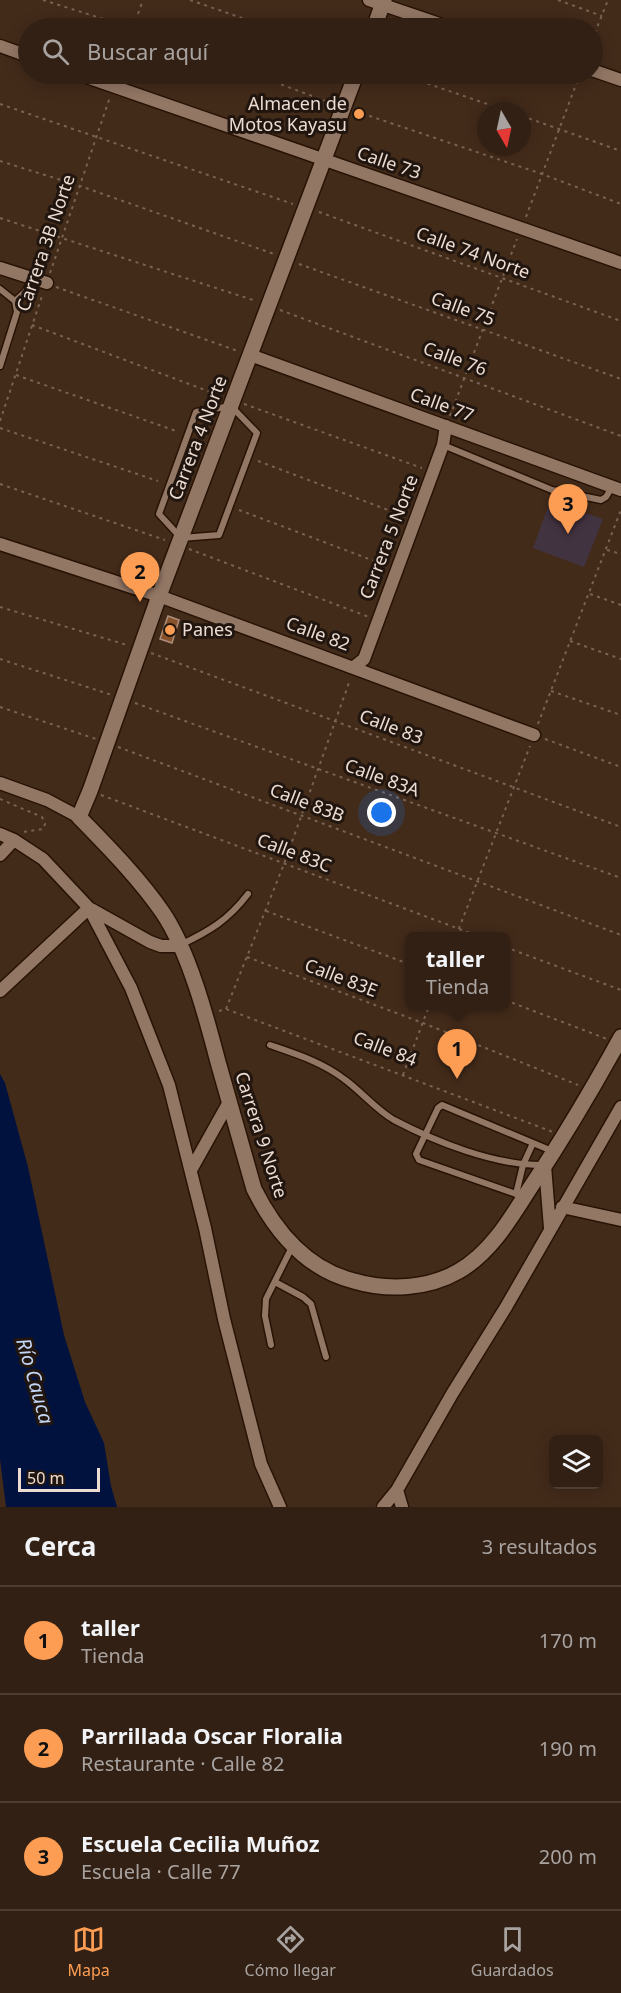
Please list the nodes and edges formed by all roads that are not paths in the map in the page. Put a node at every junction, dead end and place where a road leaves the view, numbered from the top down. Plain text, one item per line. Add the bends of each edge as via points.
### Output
1 (379, 2) edge
2 (376, 18) edge
3 (423, 18) edge
4 (0, 46) edge
5 (18, 52) edge
6 (603, 74) edge
7 (621, 80) edge
8 (108, 84) edge
9 (352, 84) edge
10 (324, 159) junction
11 (621, 263) edge
12 (0, 268) edge
13 (33, 279) junction
14 (47, 283) road end
15 (0, 289) edge
16 (15, 301) junction
17 (245, 354) junction
18 (0, 366) edge
19 (233, 402) junction
20 (446, 426) junction
21 (443, 445) junction
22 (617, 489) edge
23 (179, 543) junction
24 (0, 544) edge
25 (159, 596) junction
26 (354, 667) junction
27 (534, 735) road end
28 (0, 783) edge
29 (80, 817) junction
30 (0, 834) edge
31 (14, 840) junction
32 (0, 855) edge
33 (248, 894) dead end
34 (90, 908) junction
35 (179, 946) junction
36 (0, 991) edge
37 (619, 1040) edge
38 (270, 1045) dead end
39 (229, 1101) junction
40 (621, 1107) edge
41 (425, 1134) junction
42 (533, 1143) junction
43 (554, 1151) junction
44 (523, 1165) junction
45 (545, 1166) junction
46 (190, 1170) junction
47 (519, 1196) junction
48 (562, 1207) junction
49 (621, 1220) edge
50 (550, 1229) junction
51 (292, 1247) junction
52 (275, 1282) junction
53 (271, 1345) dead end
54 (326, 1357) dead end
55 (397, 1490) junction
56 (280, 1507) edge
57 (383, 1507) edge
58 (402, 1507) edge

1 - 2 street
1 - 3 street
4 - 5 street
6 - 7 street
8 - 10 street, Calle 73
9 - 10 street, Carrera 4 Norte
10 - 11 street, Calle 73
10 - 17 street, Carrera 4 Norte
12 - 13 street
13 - 14 street
13 - 16 lane
15 - 16 lane
16 - 18 lane via 16,312
17 - 19 street, Carrera 4 Norte
17 - 20 street, Calle 77
19 - 23 street, Carrera 4 Norte
19 - 23 lane via 196,412 159,514
19 - 23 lane via 257,434 219,535
20 - 21 street, Carrera 5 Norte
20 - 22 street, Calle 77
21 - 22 lane via 552,490 601,500
21 - 26 street, Carrera 5 Norte via 364,659
23 - 25 street, Carrera 4 Norte
24 - 25 street, Calle 82
25 - 26 street, Calle 82
25 - 29 street, Carrera 4 Norte
26 - 27 street, Calle 82
28 - 29 street
29 - 35 street, Carrera 9 Norte via 164,914
30 - 31 street
31 - 32 street
31 - 34 street via 43,859
33 - 35 lane via 234,912
34 - 35 street via 150,942
34 - 36 street
34 - 46 street via 131,988 169,1085
35 - 39 street, Carrera 9 Norte via 206,1016
37 - 43 street, Carrera 9 Norte
38 - 41 lane via 312,1060 343,1078 392,1119
39 - 46 street
39 - 51 street, Carrera 9 Norte via 254,1189 266,1213
40 - 48 street
41 - 42 lane via 442,1105
41 - 44 lane via 499,1161
41 - 47 lane via 416,1154 419,1160
42 - 43 lane
42 - 44 lane
43 - 45 street, Carrera 9 Norte
44 - 45 lane
44 - 47 lane
45 - 47 street, Carrera 9 Norte
45 - 50 street
46 - 56 street via 261,1464
47 - 51 street, Carrera 9 Norte via 501,1233 477,1259 459,1272 416,1286 391,1288 347,1280
48 - 49 street
48 - 50 street
50 - 55 street
51 - 52 lane
52 - 53 lane via 266,1299
52 - 54 lane via 310,1305
55 - 57 street
55 - 58 street

